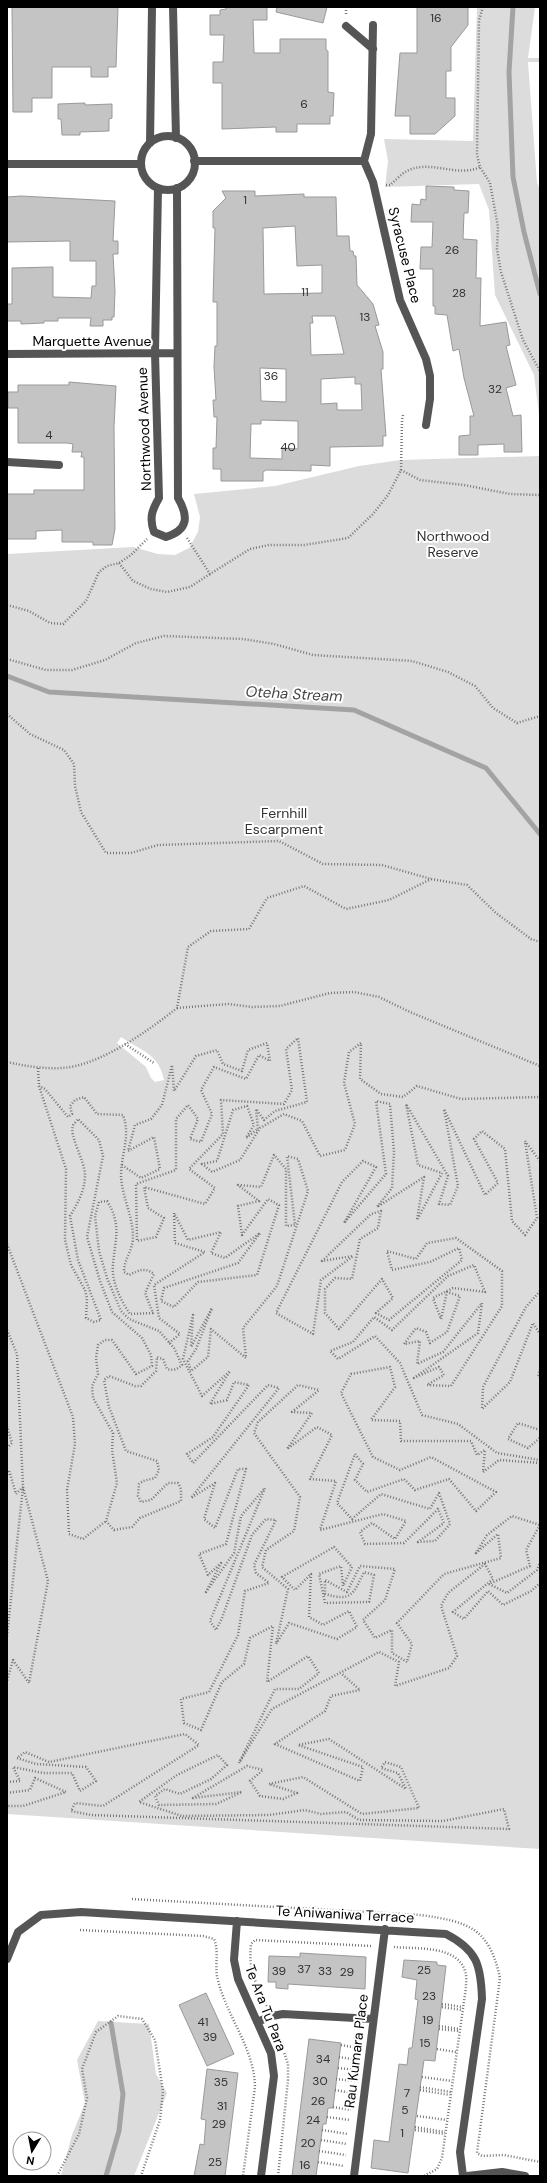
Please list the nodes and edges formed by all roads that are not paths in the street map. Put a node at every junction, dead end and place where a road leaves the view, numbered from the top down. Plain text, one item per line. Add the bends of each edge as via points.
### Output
1 (152, 7) edge
2 (173, 7) edge
3 (373, 25) dead end
4 (346, 26) dead end
5 (373, 49) junction
6 (176, 138) junction
7 (150, 143) junction
8 (194, 161) junction
9 (364, 161) junction
10 (7, 164) edge
11 (141, 164) junction
12 (158, 188) junction
13 (177, 188) junction
14 (155, 353) junction
15 (176, 353) junction
16 (7, 354) edge
17 (426, 425) dead end
18 (7, 462) edge
19 (59, 465) dead end
20 (237, 1921) junction
21 (385, 1929) junction
22 (7, 1959) edge
23 (373, 2019) junction
24 (257, 2022) junction
25 (261, 2176) edge
26 (354, 2176) edge
27 (463, 2176) edge
28 (467, 2176) edge
29 (525, 2176) edge

1 - 7 street
2 - 6 street
3 - 5 street
4 - 5 street
5 - 9 street via 371,134
6 - 7 street via 160,138
6 - 8 street via 190,150
7 - 11 street via 145,149
8 - 9 street
8 - 13 street via 190,178
9 - 17 street, Syracuse Place via 373,182 400,300 426,359 430,376
10 - 11 street
11 - 12 street via 148,181
12 - 13 street
12 - 14 street, Northwood Avenue
13 - 15 street
14 - 15 street, Marquette Avenue
14 - 15 street, Northwood Avenue via 159,498 150,519 154,532 166,537 181,530 185,513 178,498
14 - 16 street, Marquette Avenue
18 - 19 street
20 - 21 street, Te Aniwaniwa Terrace
20 - 22 street, Te Aniwaniwa Terrace via 81,1912 41,1915 18,1932
20 - 24 street, Te Ara Tu Para via 234,1960 238,1979
21 - 23 street, Rau Kumara Place
21 - 27 street, Te Aniwaniwa Terrace via 446,1934 460,1941 474,1956 482,1975 482,1999 460,2152
23 - 24 street via 283,2014
23 - 26 street, Rau Kumara Place
24 - 25 street, Te Ara Tu Para via 271,2053 274,2076
28 - 29 street via 502,2172

